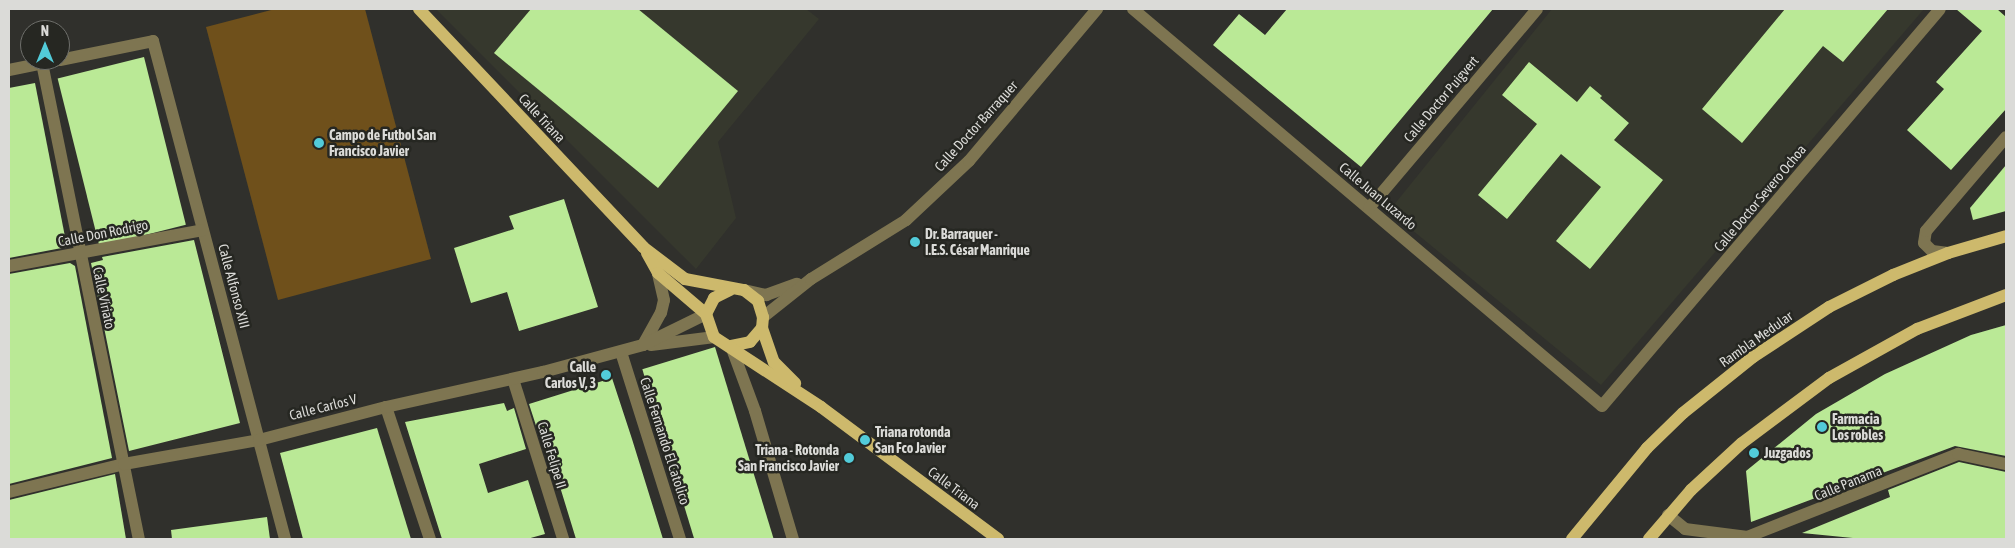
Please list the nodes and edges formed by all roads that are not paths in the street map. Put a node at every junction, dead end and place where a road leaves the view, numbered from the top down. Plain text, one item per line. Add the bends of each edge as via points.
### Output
1 (419, 9) edge
2 (1097, 9) edge
3 (1133, 9) edge
4 (1536, 9) edge
5 (1940, 9) edge
6 (70, 58) edge
7 (43, 70) edge
8 (2006, 137) edge
9 (1369, 208) junction
10 (203, 230) junction
11 (2006, 236) edge
12 (643, 247) junction
13 (79, 253) junction
14 (1948, 253) junction
15 (9, 266) edge
16 (658, 273) junction
17 (811, 279) junction
18 (730, 290) junction
19 (744, 290) junction
20 (2006, 295) edge
21 (706, 314) junction
22 (763, 323) junction
23 (714, 338) junction
24 (643, 345) junction
25 (731, 346) junction
26 (621, 352) junction
27 (513, 379) junction
28 (1602, 406) joint
29 (386, 407) junction
30 (820, 407) junction
31 (259, 440) junction
32 (124, 464) junction
33 (2006, 464) edge
34 (9, 492) edge
35 (1668, 515) junction
36 (1747, 537) junction
37 (139, 539) edge
38 (285, 539) edge
39 (430, 539) edge
40 (563, 539) edge
41 (680, 539) edge
42 (793, 539) edge
43 (998, 539) edge
44 (1572, 539) edge
45 (1648, 539) edge
46 (1761, 539) edge

1 - 12 main road, Calle Triana
2 - 17 street, Calle Doctor Barraquer via 962,167 906,220
3 - 9 street, Calle Juan Luzardo
4 - 9 street, Calle Doctor Puigvert
5 - 28 street, Calle Doctor Severo Ochoa
6 - 10 street, Calle Alfonso XIII via 153,41
7 - 13 street, Calle Viriato
8 - 14 street via 1926,231 1924,243 1932,251
9 - 28 street, Calle Juan Luzardo
10 - 13 street, Calle Don Rodrigo
10 - 31 street, Calle Alfonso XIII
11 - 14 main road, Rambla Medular
12 - 16 main road
12 - 18 main road via 686,279
13 - 15 street, Calle Don Rodrigo
13 - 32 street, Calle Viriato
14 - 44 main road, Rambla Medular via 1829,307 1753,357 1683,413 1647,448
16 - 21 main road
16 - 24 street via 664,300 661,313
17 - 19 street, Calle Doctor Barraquer via 766,295
17 - 22 street, Calle Doctor Barraquer
18 - 19 main road
18 - 21 main road via 714,298
19 - 22 main road via 758,301
20 - 35 main road via 1917,329 1829,378 1742,443
21 - 23 main road
21 - 24 street, Calle Carlos V
22 - 25 main road via 750,342
22 - 30 main road, Calle Triana via 774,362
23 - 24 street, Calle Carlos V
23 - 25 main road
24 - 26 street, Calle Carlos V
25 - 30 main road, Calle Triana
25 - 42 street via 755,411
26 - 27 street, Calle Carlos V
26 - 41 street, Calle Fernando El Catolico
27 - 29 street, Calle Carlos V
27 - 40 street, Calle Felipe II
29 - 31 street, Calle Carlos V
29 - 39 street
30 - 43 main road, Calle Triana
31 - 32 street, Calle Carlos V
31 - 38 street, Calle Alfonso XIII
32 - 34 street, Calle Carlos V
32 - 37 street, Calle Viriato
33 - 36 street, Calle Panama via 1958,454
35 - 36 street via 1685,529
35 - 45 main road
36 - 46 street

